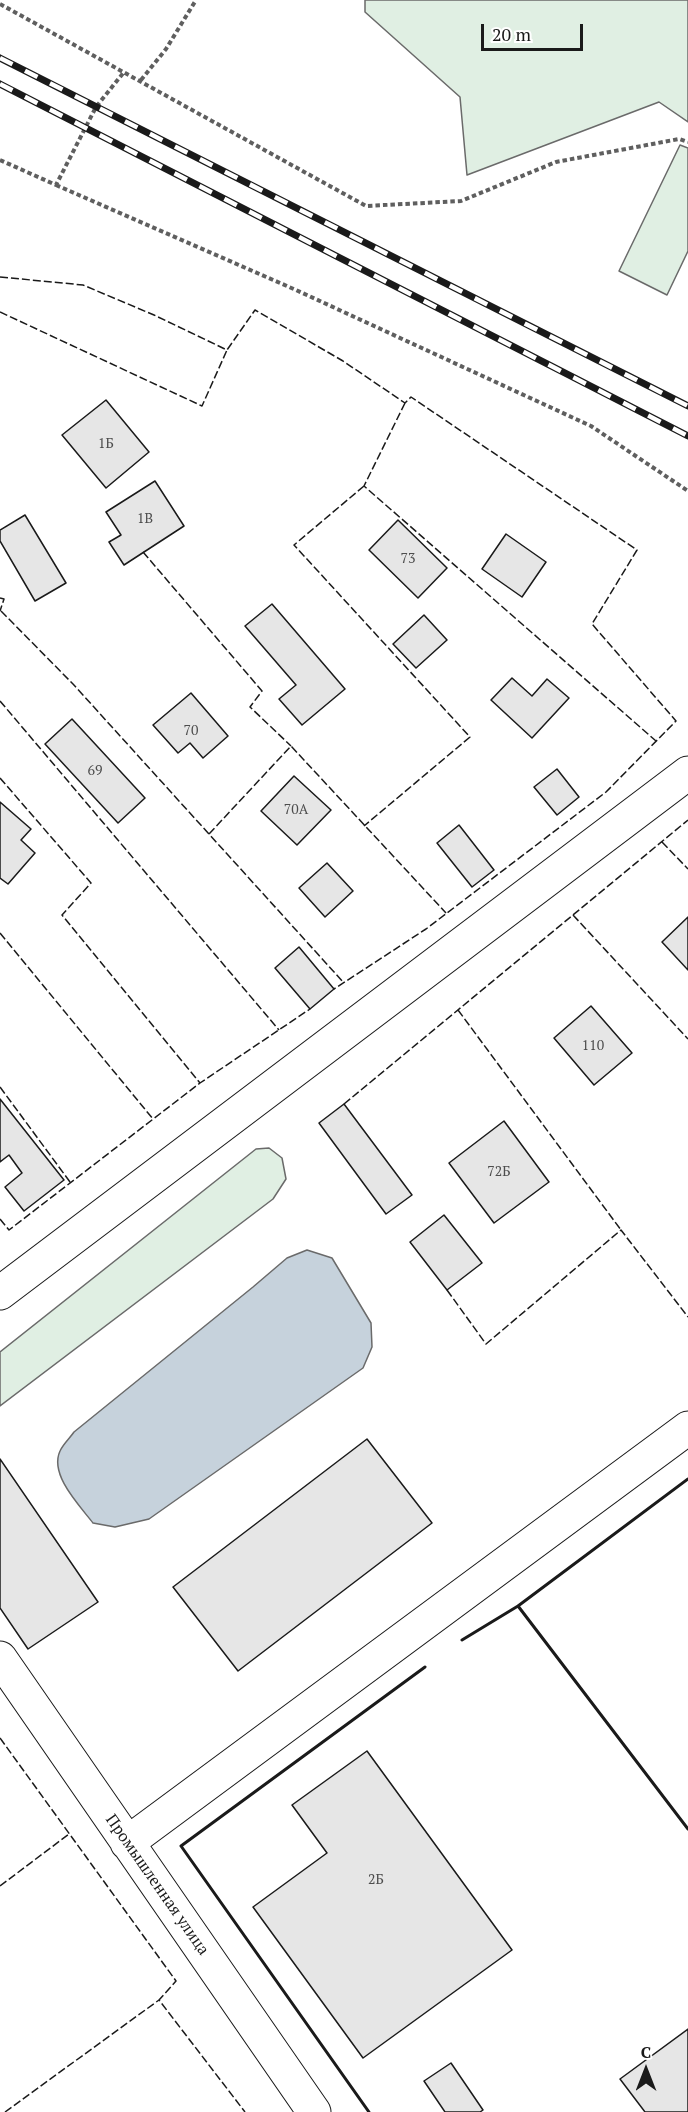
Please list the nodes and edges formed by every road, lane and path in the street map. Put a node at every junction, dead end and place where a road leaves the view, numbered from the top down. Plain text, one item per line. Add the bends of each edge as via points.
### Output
1 (196, 0) edge
2 (0, 4) edge
3 (124, 71) junction
4 (141, 81) junction
5 (688, 142) edge
6 (0, 160) edge
7 (56, 185) junction
8 (688, 491) edge
9 (688, 772) edge
10 (0, 1293) edge
11 (688, 1428) edge
12 (0, 1658) edge
13 (127, 1843) junction
14 (314, 2112) edge

1 - 4 path
2 - 3 path
3 - 4 path
3 - 7 path via 96,106
4 - 5 path via 366,206 461,201 556,162 679,140
6 - 7 path
7 - 8 path via 591,426
9 - 10 main road
11 - 13 main road
12 - 13 main road, Промышленная улица
13 - 14 main road, Промышленная улица

